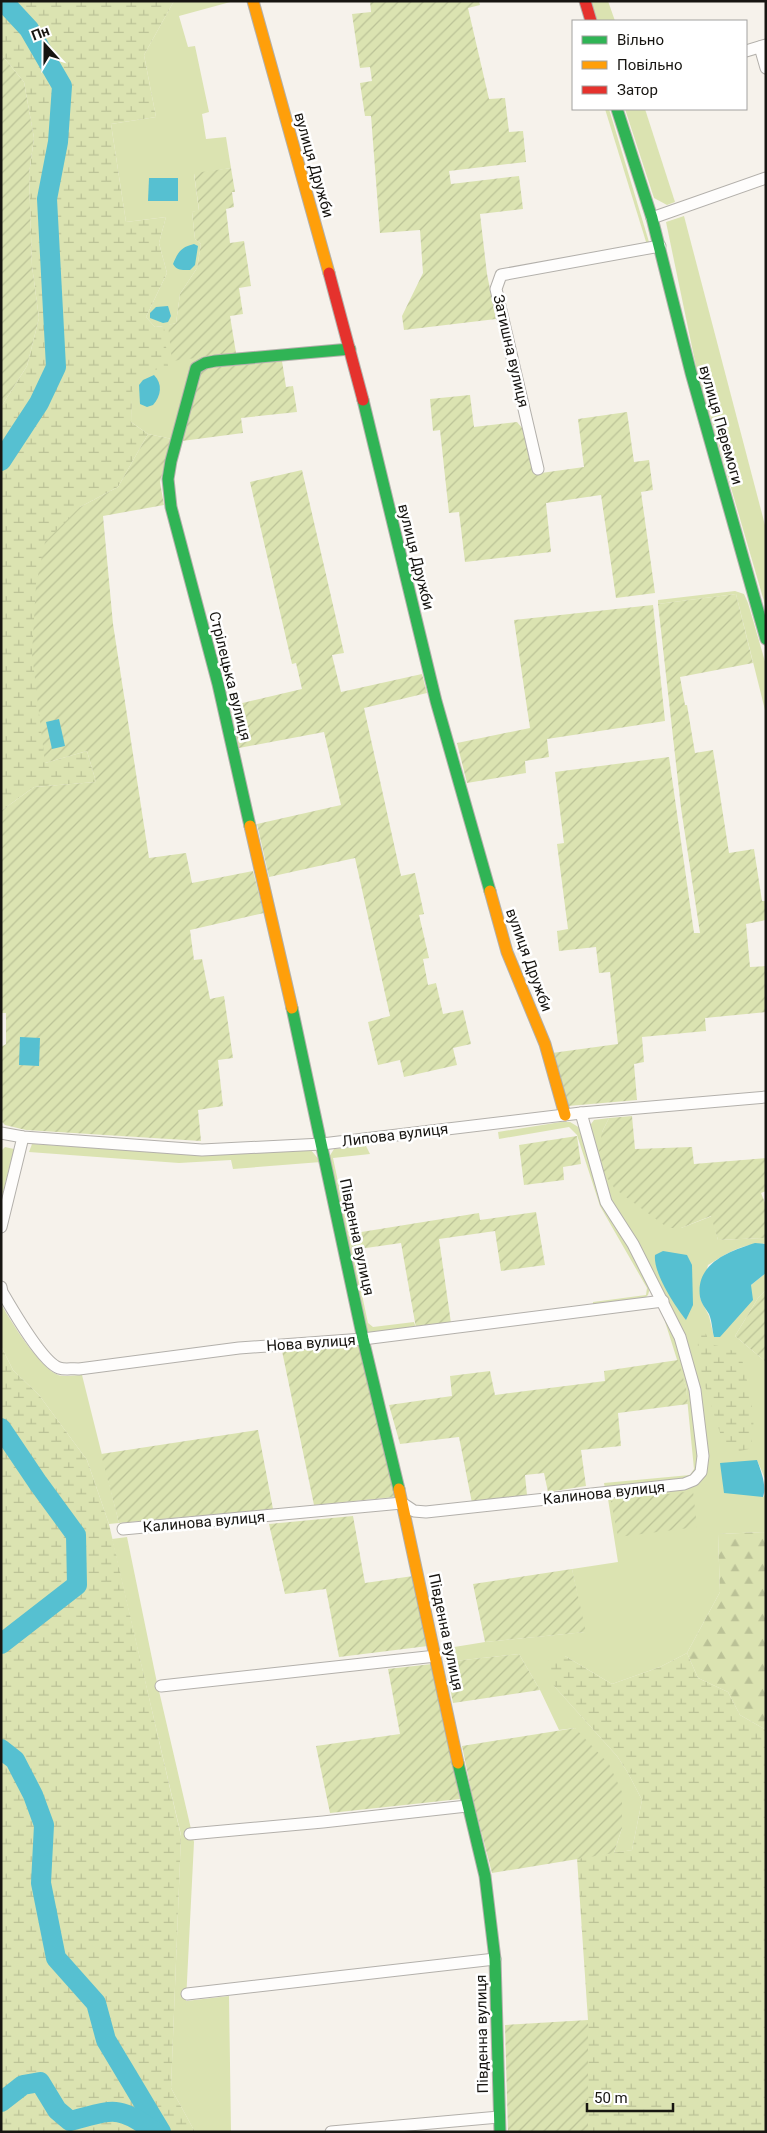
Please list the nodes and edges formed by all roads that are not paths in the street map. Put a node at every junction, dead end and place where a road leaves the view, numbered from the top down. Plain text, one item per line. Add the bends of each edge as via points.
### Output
1 (253, 1) edge
2 (585, 1) edge
3 (591, 20) edge
4 (763, 46) edge
5 (747, 52) edge
6 (766, 68) edge
7 (617, 110) edge
8 (766, 178) edge
9 (652, 218) junction
10 (660, 246) junction
11 (350, 349) junction
12 (538, 469) dead end
13 (766, 639) edge
14 (766, 1097) edge
15 (581, 1113) junction
16 (565, 1115) junction
17 (1, 1133) edge
18 (23, 1137) junction
19 (322, 1144) junction
20 (1, 1227) edge
21 (1, 1287) edge
22 (663, 1301) junction
23 (363, 1339) junction
24 (402, 1503) junction
25 (123, 1529) dead end
26 (436, 1656) junction
27 (161, 1686) dead end
28 (467, 1806) junction
29 (190, 1834) dead end
30 (495, 1959) junction
31 (187, 1994) dead end
32 (499, 2117) junction
33 (331, 2132) edge
34 (500, 2132) edge

1 - 11 street, вулиця Дружби
2 - 3 street
4 - 5 street
4 - 6 street
7 - 9 street, вулиця Перемоги
8 - 9 street
9 - 10 street, вулиця Перемоги
10 - 12 street, Затишна вулиця via 501,275 497,282
10 - 13 street, вулиця Перемоги via 691,373
11 - 16 street, вулиця Дружби via 438,710 507,952 545,1044
11 - 19 street, Стрілецька вулиця via 215,361 196,368 175,441 168,479 171,507 218,684
14 - 15 street, Липова вулиця
15 - 16 street, Липова вулиця
15 - 22 street, Калинова вулиця via 606,1202
16 - 19 street, Липова вулиця
17 - 18 street, Липова вулиця
18 - 19 street, Липова вулиця via 202,1150
18 - 20 street
19 - 23 street, Південна вулиця
21 - 23 street, Нова вулиця via 19,1322 48,1360 59,1368 79,1369 239,1348
22 - 23 street, Нова вулиця
22 - 24 street, Калинова вулиця via 680,1337 694,1390 703,1456 701,1472 694,1480 684,1484 472,1509 414,1511
23 - 24 street, Південна вулиця
24 - 25 street, Калинова вулиця
24 - 26 street, Південна вулиця
26 - 27 street
26 - 28 street, Південна вулиця
28 - 29 street
28 - 30 street, Південна вулиця via 485,1876
30 - 31 street
30 - 32 street, Південна вулиця
32 - 33 street
32 - 34 street, Південна вулиця

